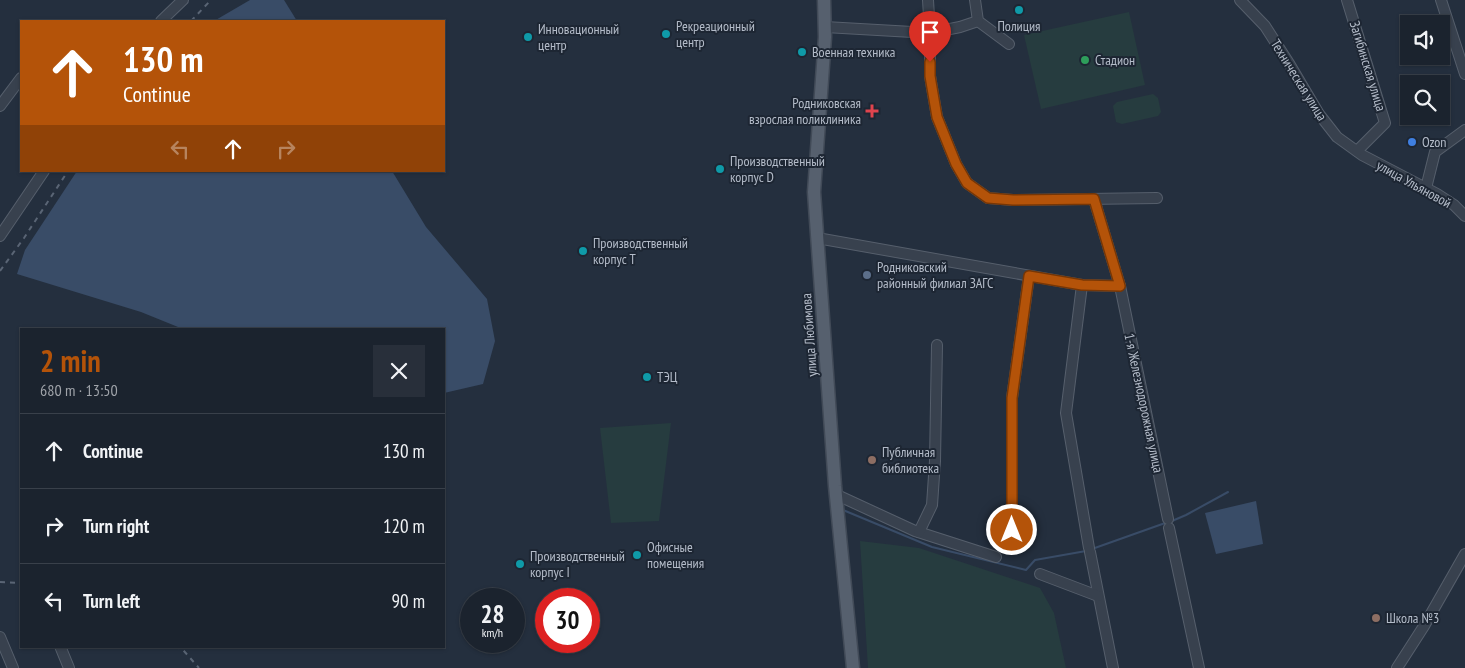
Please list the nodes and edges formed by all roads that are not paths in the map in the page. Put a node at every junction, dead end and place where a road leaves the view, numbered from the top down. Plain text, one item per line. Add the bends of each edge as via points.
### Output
1 (824, 0) edge
2 (928, 0) edge
3 (975, 0) edge
4 (1240, 0) edge
5 (1348, 0) edge
6 (1440, 0) edge
7 (178, 2) edge
8 (162, 20) edge
9 (978, 21) junction
10 (825, 27) junction
11 (930, 33) junction
12 (1009, 44) dead end
13 (1465, 74) edge
14 (20, 79) edge
15 (0, 106) edge
16 (1465, 130) edge
17 (1359, 153) junction
18 (43, 172) edge
19 (1426, 188) junction
20 (1157, 198) dead end
21 (1094, 199) junction
22 (1465, 216) edge
23 (0, 236) edge
24 (817, 238) junction
25 (1029, 276) junction
26 (1082, 285) junction
27 (1120, 286) junction
28 (937, 345) dead end
29 (837, 504) junction
30 (919, 532) junction
31 (1012, 549) dead end
32 (1465, 554) edge
33 (996, 557) dead end
34 (1040, 574) dead end
35 (1098, 596) junction
36 (0, 637) edge
37 (61, 648) edge
38 (13, 668) edge
39 (69, 668) edge
40 (853, 668) edge
41 (1113, 668) edge
42 (1199, 668) edge
43 (1397, 668) edge

1 - 10 main road, улица Любимова
2 - 11 street
3 - 9 street
4 - 17 street, Техническая улица via 1265,26 1319,114 1337,137
5 - 17 street, Загибинская улица via 1385,123
6 - 13 street
7 - 8 street
9 - 11 street
9 - 12 street
10 - 11 street
10 - 24 main road, улица Любимова via 814,192
11 - 21 street via 930,76 937,117 967,183 988,198
14 - 15 street
16 - 19 street via 1435,152
17 - 19 street, улица Ульяновой
18 - 23 street
19 - 22 street, улица Ульяновой via 1454,205
20 - 21 street
21 - 27 street, 1-я Железнодорожная улица
24 - 25 street
24 - 29 main road, улица Любимова
25 - 26 street
25 - 31 street via 1012,398
26 - 27 street
26 - 35 street via 1066,413
27 - 42 street, 1-я Железнодорожная улица
28 - 30 street via 932,505
29 - 30 street
29 - 40 main road, улица Любимова
30 - 33 street
32 - 43 street
34 - 35 street
35 - 41 street
36 - 38 street
37 - 39 street

